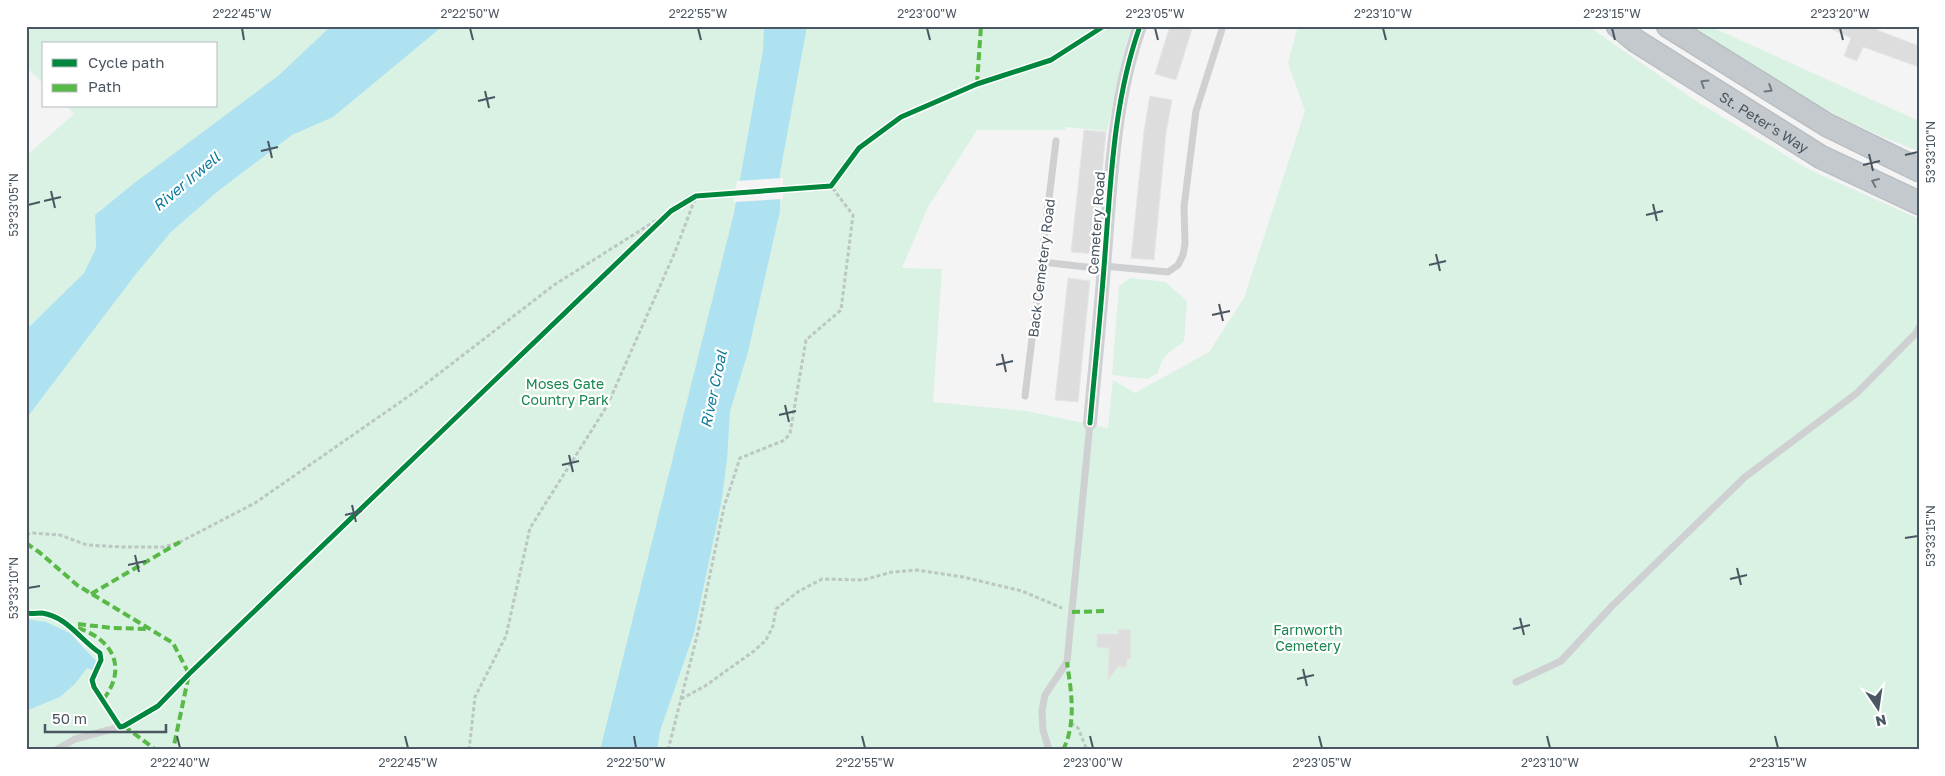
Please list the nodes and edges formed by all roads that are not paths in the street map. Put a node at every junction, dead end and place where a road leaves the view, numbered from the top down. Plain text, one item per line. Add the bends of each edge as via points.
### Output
1 (1140, 26) edge
2 (1223, 26) edge
3 (1618, 26) edge
4 (1668, 26) edge
5 (1056, 141) dead end
6 (1919, 170) edge
7 (1919, 203) edge
8 (1042, 262) junction
9 (1104, 268) junction
10 (1919, 327) edge
11 (1025, 396) dead end
12 (1090, 423) joint
13 (1516, 682) dead end
14 (120, 727) dead end
15 (56, 750) edge
16 (1049, 750) edge

1 - 9 street, Cemetery Road via 1131,52 1114,139
2 - 9 lane via 1196,110 1184,207 1185,244 1178,266 1168,272
7 -> 3 highway, St. Peter's Way via 1821,157 1636,41
4 -> 6 highway via 1827,125
5 - 8 lane, Back Cemetery Road
8 - 9 lane
8 - 11 lane, Back Cemetery Road
9 - 12 street, Cemetery Road
10 - 13 lane via 1856,393 1744,477 1611,607 1561,661
12 - 16 lane, Cemetery Road via 1067,662 1045,695 1042,711
14 - 15 lane via 75,739

